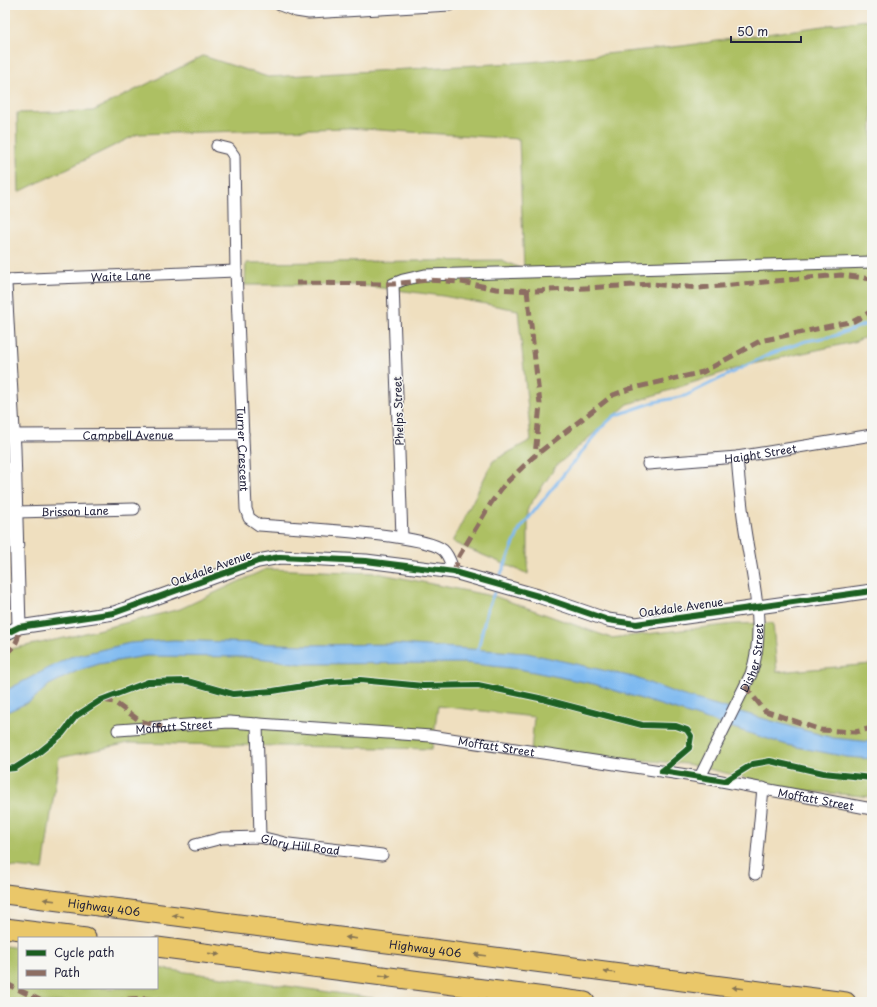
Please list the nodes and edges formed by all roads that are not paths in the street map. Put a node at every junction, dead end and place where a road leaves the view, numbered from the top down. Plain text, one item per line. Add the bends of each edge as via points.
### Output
1 (280, 5) edge
2 (450, 5) edge
3 (217, 146) dead end
4 (872, 262) edge
5 (236, 271) junction
6 (5, 280) edge
7 (5, 284) edge
8 (8, 391) edge
9 (243, 434) junction
10 (13, 435) junction
11 (872, 435) edge
12 (9, 449) edge
13 (737, 457) junction
14 (648, 464) dead end
15 (134, 509) dead end
16 (16, 512) junction
17 (402, 537) junction
18 (454, 572) junction
19 (872, 591) edge
20 (757, 606) junction
21 (19, 627) junction
22 (5, 634) edge
23 (257, 724) junction
24 (118, 730) dead end
25 (700, 777) junction
26 (763, 788) junction
27 (872, 809) edge
28 (260, 837) junction
29 (195, 845) dead end
30 (382, 856) dead end
31 (755, 874) dead end
32 (5, 894) edge
33 (5, 928) edge
34 (78, 937) edge
35 (158, 947) edge
36 (585, 1002) edge
37 (846, 1002) edge

1 - 2 street via 310,13
3 - 5 street, Turner Crescent via 229,149 234,156
4 - 17 street, Phelps Street via 425,275 393,284
5 - 6 street, Waite Lane
5 - 9 street, Turner Crescent
7 - 8 street
8 - 10 street
9 - 10 street, Campbell Avenue
9 - 17 street, Turner Crescent via 246,509 249,518 259,525
10 - 12 street
11 - 13 street, Haight Street
12 - 16 street
13 - 14 street, Haight Street
13 - 20 street, Disher Street
15 - 16 street, Brisson Lane
16 - 21 street
17 - 18 street, Turner Crescent via 443,550
18 - 20 street, Oakdale Avenue via 538,596 608,620 636,624
18 - 21 street, Oakdale Avenue via 366,561 280,557 258,561 114,613
19 - 20 street, Oakdale Avenue
20 - 25 street, Disher Street via 758,639 755,660 745,686
21 - 22 street, Oakdale Avenue
23 - 24 street, Moffatt Street via 229,722
23 - 25 street, Moffatt Street via 431,736
23 - 28 street, Glory Hill Road
25 - 26 street, Moffatt Street
26 - 27 street, Moffatt Street
26 - 31 street
28 - 29 street via 222,838
28 - 30 street, Glory Hill Road via 289,844
37 -> 32 highway, Highway 406
33 - 34 highway
35 -> 36 highway

